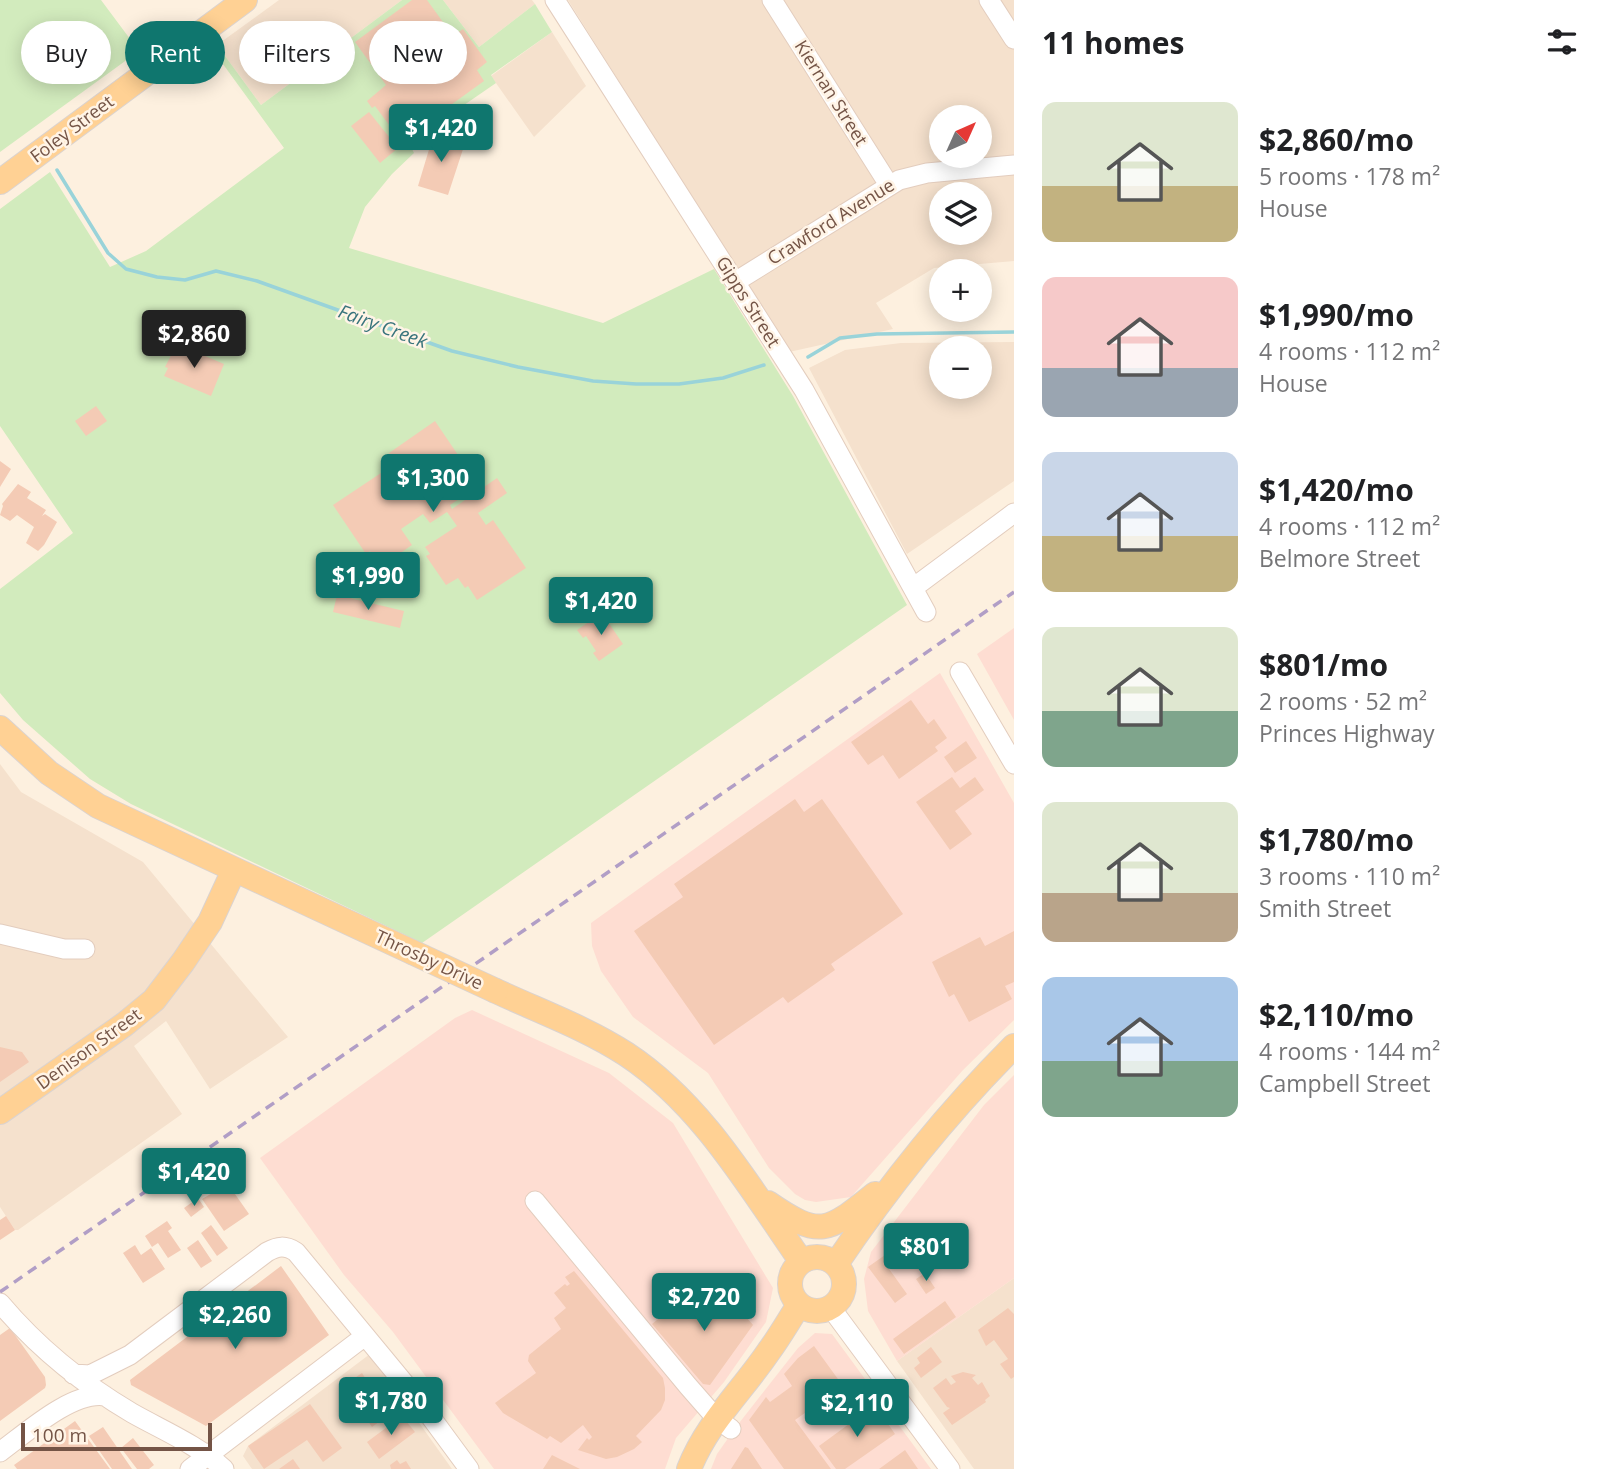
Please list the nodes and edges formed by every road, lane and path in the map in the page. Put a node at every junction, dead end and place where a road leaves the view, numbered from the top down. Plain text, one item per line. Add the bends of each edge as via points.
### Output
1 (245, 0) edge
2 (555, 0) edge
3 (772, 0) edge
4 (989, 0) edge
5 (1014, 39) edge
6 (1014, 165) edge
7 (0, 182) edge
8 (889, 185) junction
9 (736, 282) junction
10 (1014, 513) edge
11 (913, 588) junction
12 (926, 612) dead end
13 (960, 672) dead end
14 (0, 728) edge
15 (1014, 764) edge
16 (234, 870) junction
17 (0, 934) edge
18 (85, 949) dead end
19 (1014, 1046) edge
20 (0, 1112) edge
21 (911, 1164) junction
22 (753, 1193) junction
23 (535, 1201) dead end
24 (801, 1261) junction
25 (836, 1264) junction
26 (0, 1303) edge
27 (799, 1305) junction
28 (831, 1308) junction
29 (365, 1336) junction
30 (131, 1354) junction
31 (69, 1371) junction
32 (113, 1401) junction
33 (46, 1418) junction
34 (723, 1423) junction
35 (0, 1452) edge
36 (208, 1456) junction
37 (190, 1469) edge
38 (224, 1469) edge
39 (469, 1469) edge
40 (689, 1469) edge
41 (950, 1469) edge

1 - 7 main road, Foley Street
2 - 9 street, Gipps Street
3 - 8 street, Kiernan Street
4 - 5 street
6 - 8 street, Crawford Avenue via 916,174
8 - 9 street, Crawford Avenue
9 - 11 street, Gipps Street via 804,390
10 - 11 street
11 - 12 street, Gipps Street
13 - 15 street
14 - 16 main road, Throsby Drive via 49,773 98,806
16 - 20 main road, Denison Street via 210,922 154,1000
16 - 22 main road, Throsby Drive, bridge via 627,1055 680,1098
17 - 18 street via 64,949
19 - 21 main road
21 - 22 main road via 855,1210 827,1226 799,1223
21 - 25 main road
22 - 24 main road, Throsby Drive
23 - 34 street
24 - 25 main road via 815,1257
24 - 27 main road via 789,1284
25 - 28 main road via 845,1283
26 - 31 street
27 - 28 main road via 819,1312
27 - 34 main road
28 - 41 street
29 - 30 street via 296,1252 282,1246 267,1252
29 - 36 street
29 - 39 street
30 - 31 street via 90,1375
30 - 32 street via 112,1385
31 - 32 street
31 - 33 street via 66,1391
32 - 33 street via 85,1397
32 - 36 street
33 - 35 street
34 - 40 main road
36 - 37 street
36 - 38 street

